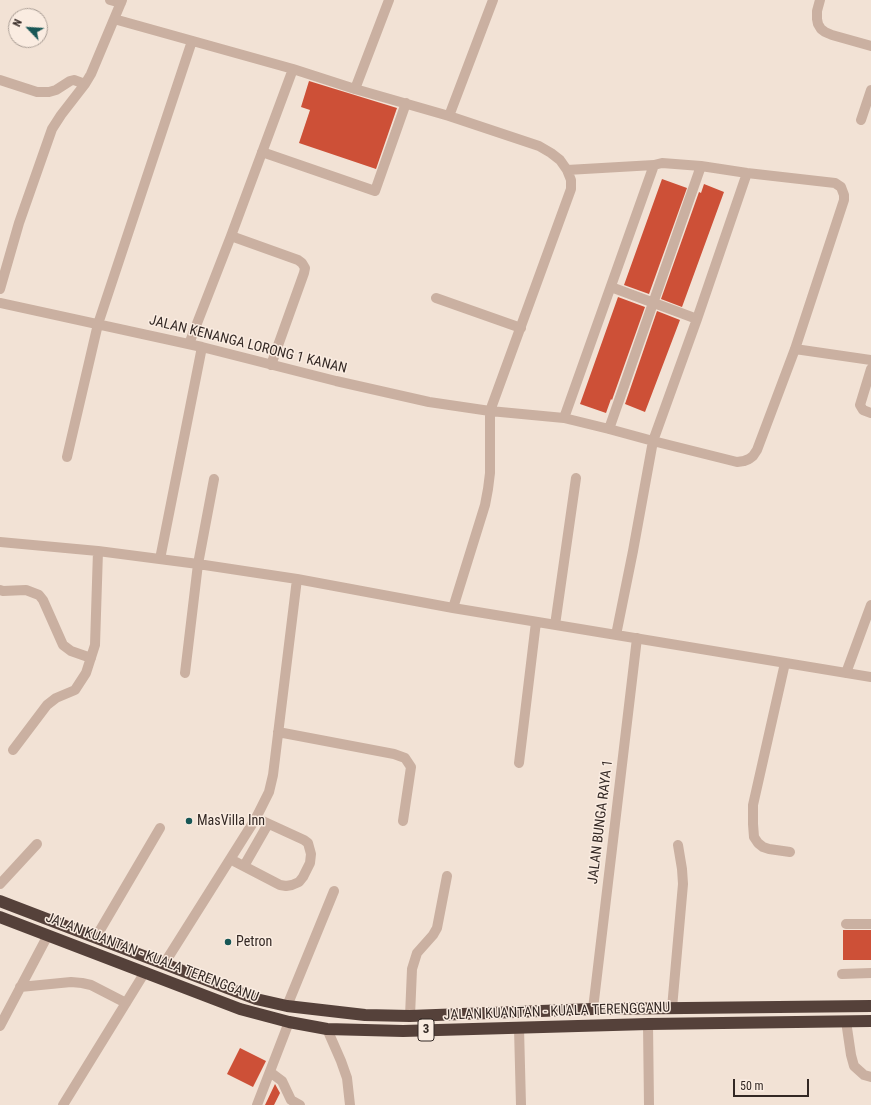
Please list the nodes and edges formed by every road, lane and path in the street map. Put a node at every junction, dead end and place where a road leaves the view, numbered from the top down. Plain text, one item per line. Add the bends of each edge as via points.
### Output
1 (110, 0) edge
2 (389, 0) edge
3 (492, 0) edge
4 (820, 0) edge
5 (121, 2) edge
6 (114, 19) junction
7 (192, 41) junction
8 (871, 46) edge
9 (293, 69) junction
10 (0, 80) edge
11 (85, 84) junction
12 (355, 89) junction
13 (871, 90) edge
14 (406, 103) junction
15 (449, 116) junction
16 (861, 120) dead end
17 (262, 152) junction
18 (654, 165) junction
19 (701, 166) junction
20 (567, 170) junction
21 (747, 173) junction
22 (231, 236) junction
23 (611, 287) junction
24 (0, 289) edge
25 (436, 298) dead end
26 (652, 302) junction
27 (0, 303) edge
28 (697, 319) junction
29 (98, 324) junction
30 (521, 328) junction
31 (189, 344) junction
32 (202, 347) junction
33 (795, 349) junction
34 (871, 360) edge
35 (271, 365) junction
36 (871, 369) edge
37 (490, 411) junction
38 (871, 413) edge
39 (564, 418) junction
40 (609, 429) junction
41 (653, 441) junction
42 (67, 456) dead end
43 (576, 478) dead end
44 (214, 479) dead end
45 (0, 542) edge
46 (98, 551) junction
47 (160, 559) junction
48 (198, 564) junction
49 (297, 579) junction
50 (0, 590) edge
51 (871, 605) edge
52 (453, 608) junction
53 (536, 622) junction
54 (554, 625) junction
55 (616, 635) junction
56 (637, 638) junction
57 (91, 658) junction
58 (785, 662) junction
59 (185, 673) dead end
60 (846, 673) junction
61 (871, 677) edge
62 (278, 732) junction
63 (13, 750) dead end
64 (519, 763) dead end
65 (256, 818) junction
66 (403, 821) dead end
67 (268, 824) junction
68 (160, 828) dead end
69 (37, 844) dead end
70 (678, 845) dead end
71 (790, 852) dead end
72 (230, 859) junction
73 (244, 866) junction
74 (447, 876) dead end
75 (0, 884) edge
76 (334, 891) dead end
77 (0, 901) edge
78 (0, 917) edge
79 (846, 924) dead end
80 (871, 924) edge
81 (48, 935) junction
82 (96, 937) junction
83 (164, 964) junction
84 (145, 972) junction
85 (871, 973) edge
86 (842, 974) dead end
87 (20, 987) junction
88 (126, 1003) junction
89 (288, 1006) junction
90 (871, 1006) edge
91 (672, 1008) junction
92 (593, 1009) junction
93 (410, 1016) junction
94 (871, 1021) edge
95 (289, 1022) junction
96 (846, 1022) junction
97 (648, 1024) junction
98 (0, 1026) edge
99 (519, 1028) junction
100 (327, 1029) junction
101 (270, 1072) junction
102 (871, 1077) edge
103 (63, 1105) edge
104 (257, 1105) edge
105 (300, 1105) edge
106 (350, 1105) edge
107 (521, 1105) edge
108 (649, 1105) edge

1 - 5 street
2 - 12 street
3 - 15 street
4 - 8 street via 817,19 825,32
5 - 6 street
6 - 7 street
6 - 11 street via 92,74
7 - 9 street
7 - 29 street
9 - 12 street
9 - 17 street
10 - 11 street via 37,92 56,90 74,80
11 - 24 street via 51,132 19,223
12 - 14 street
13 - 16 street
14 - 15 street
14 - 17 street via 375,191
15 - 20 street via 539,146 560,160
17 - 22 street
18 - 19 street
18 - 20 street
18 - 23 street
19 - 21 street
19 - 26 street
20 - 30 street via 571,180 570,189
21 - 28 street
21 - 33 street, JALAN KENANGA LORONG 1 KANAN via 835,183 842,187 844,200
22 - 31 street
22 - 35 street via 298,260 305,268
23 - 26 street
23 - 39 street
25 - 30 street
26 - 28 street
26 - 40 street
27 - 29 street, JALAN KENANGA LORONG 1 KANAN
28 - 41 street
29 - 31 street, JALAN KENANGA LORONG 1 KANAN
29 - 42 street
30 - 37 street
31 - 32 street, JALAN KENANGA LORONG 1 KANAN
32 - 35 street, JALAN KENANGA LORONG 1 KANAN
32 - 47 street
33 - 34 street
33 - 41 street, JALAN KENANGA LORONG 1 KANAN via 757,450 749,459 737,462
35 - 37 street, JALAN KENANGA LORONG 1 KANAN via 429,402
36 - 38 street via 860,405 863,410
37 - 39 street, JALAN KENANGA LORONG 1 KANAN
37 - 52 street via 488,489
39 - 40 street, JALAN KENANGA LORONG 1 KANAN
40 - 41 street, JALAN KENANGA LORONG 1 KANAN
41 - 55 street
43 - 54 street
44 - 48 street
45 - 46 street
46 - 47 street
46 - 57 street via 94,645
47 - 48 street
48 - 49 street
48 - 59 street
49 - 52 street
49 - 62 street
50 - 57 street via 26,590 39,595 63,645
51 - 60 street
52 - 53 street
53 - 54 street
53 - 64 street
54 - 55 street
55 - 56 street
56 - 58 street
56 - 92 street, JALAN BUNGA RAYA 1
57 - 63 street via 86,673 75,690 47,705
58 - 60 street
58 - 71 street via 753,805 752,824 754,837 763,848
60 - 61 street
62 - 65 street via 269,792
62 - 66 street via 405,758 411,767
65 - 67 street
65 - 72 street
67 - 73 street
67 - 73 street via 308,843 310,862 303,877 292,885 280,885
68 - 82 street
69 - 75 street
70 - 91 street via 682,884
72 - 73 street
72 - 83 street
74 - 93 street via 437,928 417,953 412,970
76 - 89 street
77 - 82 highway, JALAN KUANTAN - KUALA TERENGGANU / 3
78 - 81 highway, JALAN KUANTAN - KUALA TERENGGANU / 3
79 - 80 street
81 - 84 highway, JALAN KUANTAN - KUALA TERENGGANU / 3
81 - 87 street
82 - 83 highway, JALAN KUANTAN - KUALA TERENGGANU / 3
83 - 89 highway, JALAN KUANTAN - KUALA TERENGGANU / 3 via 256,998
84 - 88 street
84 - 95 highway, JALAN KUANTAN - KUALA TERENGGANU / 3 via 240,1010
85 - 86 street
87 - 88 street via 82,983
87 - 98 street
88 - 103 street
89 - 93 highway, JALAN KUANTAN - KUALA TERENGGANU / 3 via 365,1015
90 - 91 highway, JALAN KUANTAN - KUALA TERENGGANU / 3
91 - 92 highway, JALAN KUANTAN - KUALA TERENGGANU / 3
92 - 93 highway, JALAN KUANTAN - KUALA TERENGGANU / 3
94 - 96 highway, JALAN KUANTAN - KUALA TERENGGANU / 3
95 - 100 highway, JALAN KUANTAN - KUALA TERENGGANU / 3
95 - 101 street
96 - 97 highway, JALAN KUANTAN - KUALA TERENGGANU / 3
96 - 102 street via 854,1066 864,1075
97 - 99 highway, JALAN KUANTAN - KUALA TERENGGANU / 3
97 - 108 street
99 - 100 highway, JALAN KUANTAN - KUALA TERENGGANU / 3 via 403,1031
99 - 107 street
100 - 106 street via 341,1061
101 - 104 street
101 - 105 street via 282,1082 291,1100

